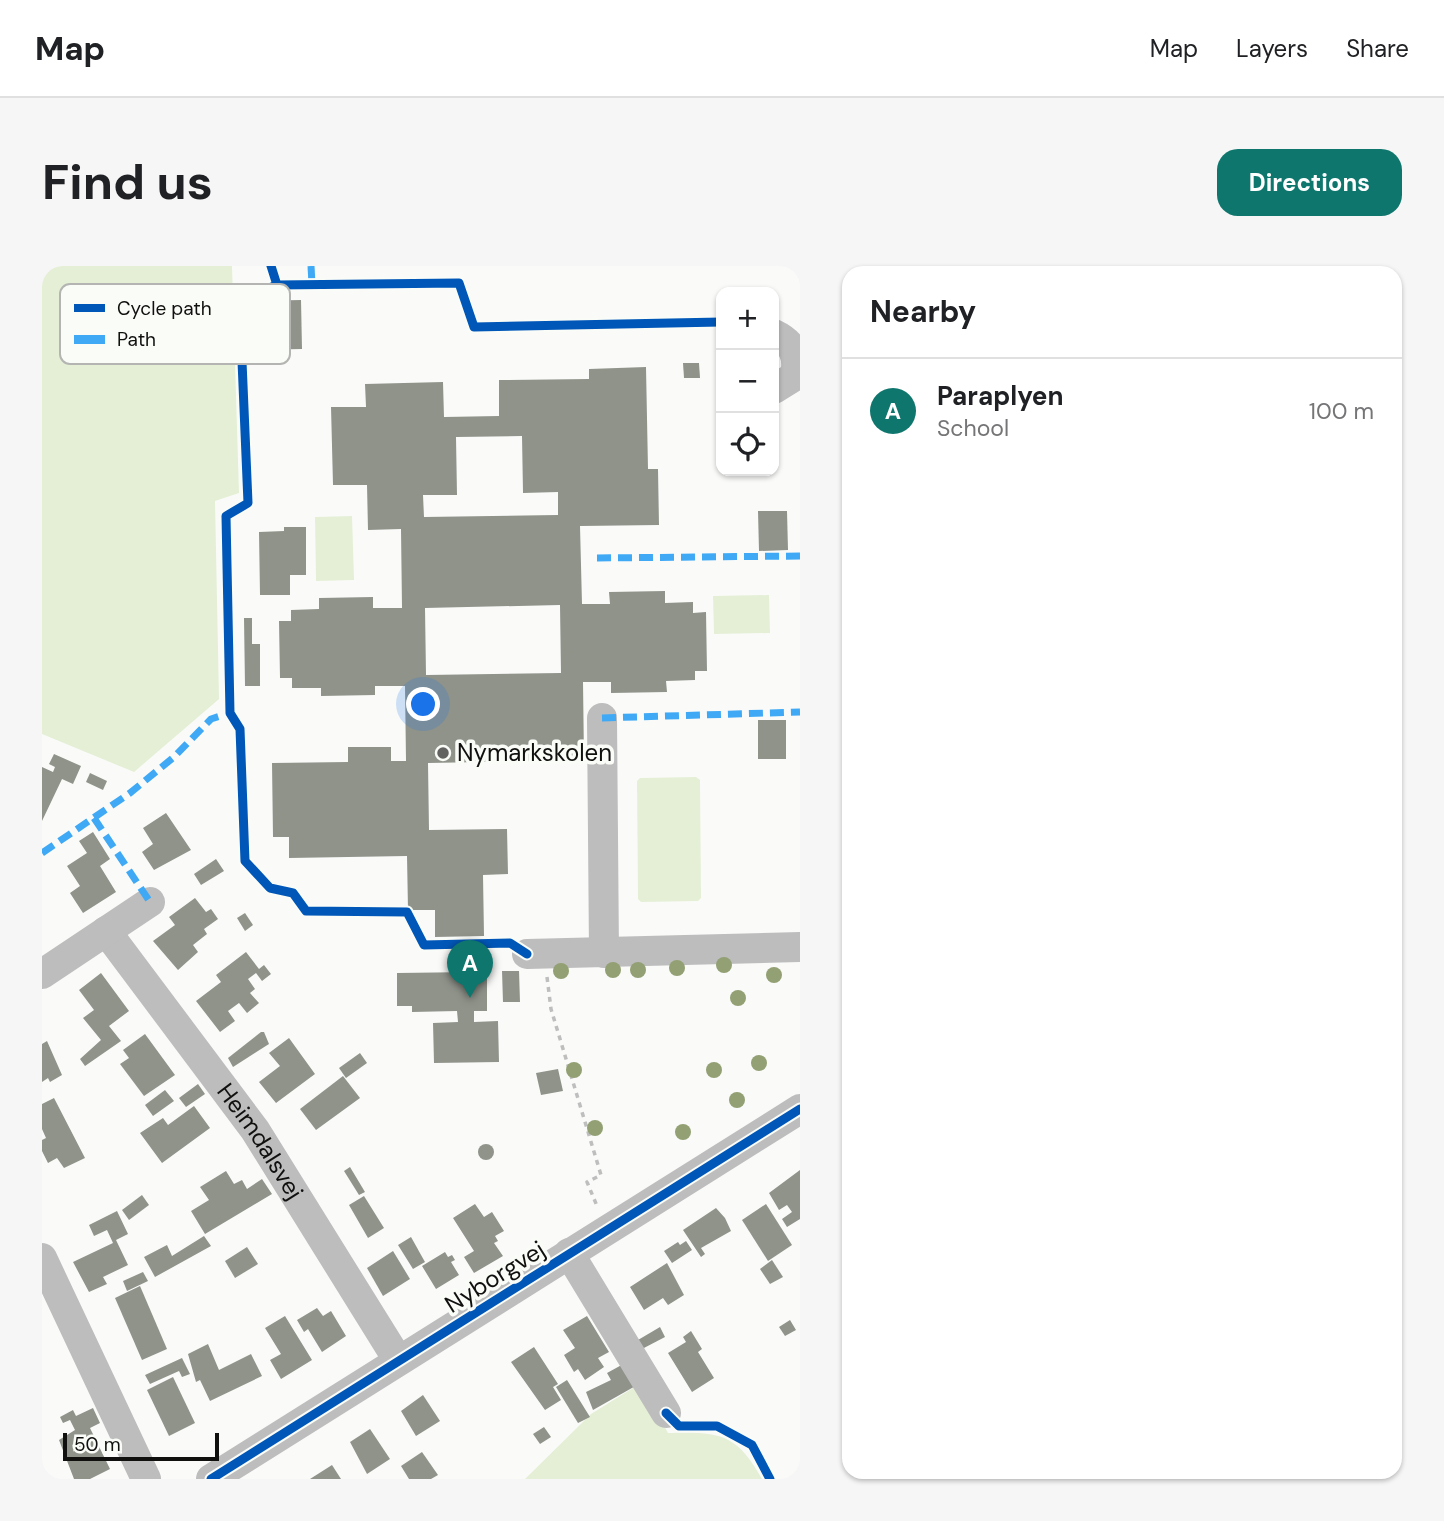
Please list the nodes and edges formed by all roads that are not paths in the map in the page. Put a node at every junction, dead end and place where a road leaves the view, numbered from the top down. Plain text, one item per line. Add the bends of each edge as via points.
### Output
1 (779, 337) edge
2 (799, 362) edge
3 (779, 386) edge
4 (602, 718) dead end
5 (150, 902) dead end
6 (106, 932) junction
7 (800, 947) edge
8 (604, 953) junction
9 (536, 954) road end
10 (42, 974) edge
11 (800, 1109) edge
12 (569, 1253) junction
13 (42, 1258) edge
14 (398, 1360) junction
15 (666, 1413) dead end
16 (146, 1479) edge
17 (211, 1479) edge

1 - 2 street via 793,347
2 - 3 street via 795,376
4 - 8 street
5 - 6 street
6 - 10 street
6 - 14 street, Heimdalsvej via 255,1130
7 - 8 street
8 - 9 street
11 - 12 street, Nyborgvej
12 - 14 street, Nyborgvej
12 - 15 street, Nyborgvej
13 - 16 street
14 - 17 street, Nyborgvej

